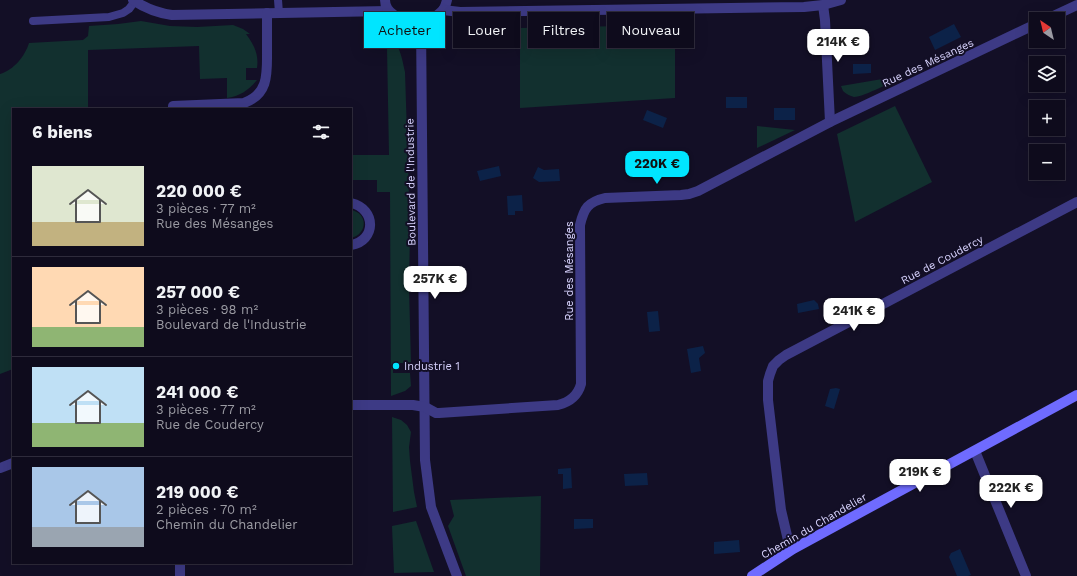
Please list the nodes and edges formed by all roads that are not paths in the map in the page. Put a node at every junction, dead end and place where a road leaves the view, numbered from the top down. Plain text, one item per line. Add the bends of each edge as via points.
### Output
1 (278, 0) edge
2 (385, 0) edge
3 (447, 0) edge
4 (841, 0) edge
5 (134, 1) edge
6 (578, 5) edge
7 (823, 5) junction
8 (1077, 5) edge
9 (443, 10) junction
10 (388, 11) joint
11 (440, 12) edge
12 (1062, 12) edge
13 (266, 13) junction
14 (278, 13) junction
15 (33, 21) dead end
16 (1029, 27) edge
17 (421, 48) edge
18 (173, 108) edge
19 (830, 122) junction
20 (1077, 202) edge
21 (352, 203) edge
22 (352, 245) edge
23 (1077, 394) edge
24 (352, 405) edge
25 (425, 407) junction
26 (975, 451) junction
27 (12, 463) edge
28 (0, 468) edge
29 (794, 549) junction
30 (180, 564) edge
31 (180, 576) edge
32 (457, 576) edge
33 (752, 576) edge
34 (1026, 576) edge

1 - 14 lane
2 - 10 street
3 - 9 street
4 - 7 street
5 - 13 street via 161,14 172,16
5 - 15 lane via 130,9 109,17
6 - 7 street
6 - 9 street via 460,12
7 - 19 street
8 - 12 street
9 - 11 street
10 - 14 street
13 - 14 street
13 - 18 street via 267,71 265,83 258,94 244,103
16 - 19 street, Rue des Mésanges
17 - 25 street, Boulevard de l'Industrie
19 - 25 street, Rue des Mésanges via 698,191 681,195 605,198 587,207 580,225 581,384 572,398 558,405 439,413
20 - 29 street, Rue de Coudercy via 786,355 773,366 768,381 768,400 781,510 788,540
21 - 22 street via 368,214 370,229 362,241
23 - 26 street, Chemin du Chandelier
24 - 25 street, Rue des Mésanges via 413,404
25 - 32 street, Boulevard de l'Industrie via 425,460 431,507
26 - 29 street, Chemin du Chandelier
26 - 34 street
27 - 28 street
29 - 33 street, Chemin du Chandelier
30 - 31 street

